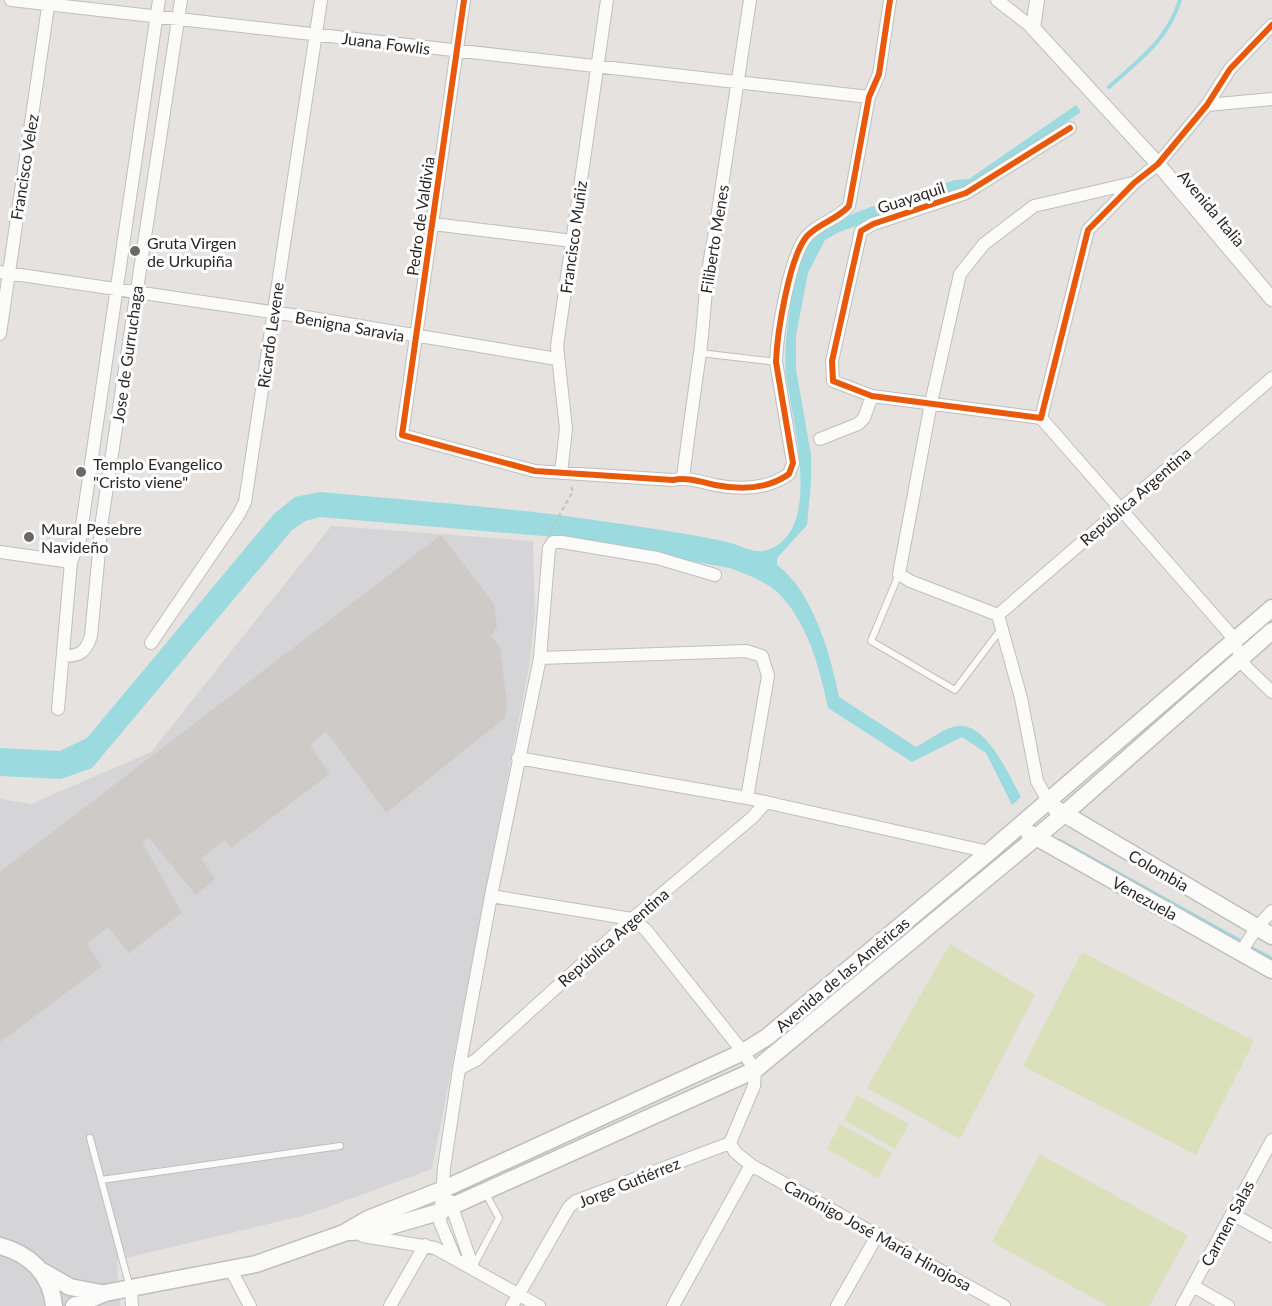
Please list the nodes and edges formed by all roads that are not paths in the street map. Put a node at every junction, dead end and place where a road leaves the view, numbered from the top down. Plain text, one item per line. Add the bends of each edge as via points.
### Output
1 (11, 0) edge
2 (159, 0) edge
3 (181, 0) edge
4 (321, 0) edge
5 (464, 0) edge
6 (607, 0) edge
7 (750, 0) edge
8 (890, 0) edge
9 (997, 0) edge
10 (1036, 0) edge
11 (49, 3) edge
12 (156, 18) junction
13 (178, 19) junction
14 (1272, 25) edge
15 (1033, 28) junction
16 (316, 35) junction
17 (457, 52) junction
18 (597, 68) junction
19 (738, 82) junction
20 (869, 97) junction
21 (1272, 99) edge
22 (1207, 105) junction
23 (1070, 128) dead end
24 (1158, 164) junction
25 (1134, 183) junction
26 (433, 224) junction
27 (573, 241) junction
28 (4, 273) edge
29 (117, 290) junction
30 (136, 292) junction
31 (1272, 299) edge
32 (273, 314) junction
33 (0, 334) edge
34 (416, 337) junction
35 (700, 353) junction
36 (557, 359) junction
37 (776, 362) junction
38 (1272, 378) edge
39 (872, 396) junction
40 (931, 403) junction
41 (1041, 418) junction
42 (820, 439) dead end
43 (564, 474) junction
44 (683, 478) junction
45 (1122, 508) junction
46 (0, 552) edge
47 (71, 562) junction
48 (899, 574) junction
49 (715, 575) dead end
50 (1272, 608) edge
51 (1001, 621) junction
52 (1272, 631) edge
53 (1234, 641) junction
54 (151, 644) dead end
55 (64, 656) junction
56 (1241, 657) junction
57 (540, 658) junction
58 (1272, 692) edge
59 (58, 709) dead end
60 (519, 758) junction
61 (747, 798) junction
62 (1048, 801) junction
63 (766, 802) junction
64 (1063, 814) junction
65 (1017, 828) junction
66 (1036, 837) junction
67 (989, 852) junction
68 (490, 896) junction
69 (1272, 911) edge
70 (632, 920) junction
71 (1257, 927) junction
72 (1272, 936) edge
73 (1241, 952) junction
74 (1272, 970) edge
75 (743, 1052) junction
76 (459, 1069) junction
77 (755, 1070) junction
78 (90, 1138) dead end
79 (730, 1143) junction
80 (340, 1146) dead end
81 (1270, 1148) edge
82 (751, 1165) junction
83 (101, 1180) junction
84 (444, 1189) junction
85 (484, 1191) junction
86 (445, 1208) junction
87 (1232, 1214) junction
88 (344, 1233) junction
89 (878, 1234) junction
90 (1272, 1236) edge
91 (425, 1245) junction
92 (0, 1246) edge
93 (454, 1258) junction
94 (473, 1268) junction
95 (41, 1270) junction
96 (231, 1270) junction
97 (1193, 1286) junction
98 (105, 1293) junction
99 (518, 1294) junction
100 (131, 1298) edge
101 (1001, 1305) edge
102 (54, 1306) edge
103 (74, 1306) edge
104 (250, 1306) edge
105 (390, 1306) edge
106 (512, 1306) edge
107 (539, 1306) edge
108 (673, 1306) edge
109 (837, 1306) edge
110 (1182, 1306) edge
111 (1227, 1306) edge

1 - 11 street, Juana Fowlis
2 - 12 street, Jose de Gurruchaga
3 - 13 street, Jose de Gurruchaga
4 - 16 street, Ricardo Levene
5 - 17 street, Pedro de Valdivia
6 - 18 street, Francisco Muñiz
7 - 19 street, Filiberto Menes
8 - 20 street, Guayaquil via 879,74
9 - 15 street
10 - 15 street
11 - 12 street, Juana Fowlis
11 - 28 street, Francisco Velez
12 - 13 street, Juana Fowlis
12 - 29 street, Jose de Gurruchaga
13 - 16 street, Juana Fowlis
13 - 30 street, Jose de Gurruchaga
14 - 22 street via 1230,69
15 - 24 street, Avenida Italia
16 - 17 street, Juana Fowlis
16 - 32 street, Ricardo Levene
17 - 18 street, Juana Fowlis
17 - 26 street, Pedro de Valdivia
18 - 19 street, Juana Fowlis
18 - 27 street, Francisco Muñiz
19 - 20 street, Juana Fowlis
19 - 35 street, Filiberto Menes via 707,269
20 - 37 street, Guayaquil via 849,206 814,230 801,245 789,282
21 - 22 street
22 - 24 street
23 - 39 street, Guayaquil via 966,193 861,231 832,361 833,381
24 - 25 street
24 - 31 street, Avenida Italia
25 - 40 street via 1034,206 972,257 960,274 954,294
25 - 41 street via 1088,230
26 - 27 street
26 - 34 street, Pedro de Valdivia
27 - 36 street, Francisco Muñiz
28 - 29 street, Benigna Saravia
28 - 33 street, Francisco Velez
29 - 30 street, Benigna Saravia
29 - 47 street, Jose de Gurruchaga via 80,539
30 - 32 street, Benigna Saravia
30 - 55 street, Jose de Gurruchaga via 95,566 91,636 78,656
32 - 34 street, Benigna Saravia
32 - 54 street, Ricardo Levene via 244,502
34 - 36 street, Benigna Saravia
34 - 43 street, Pedro de Valdivia via 402,435 535,471
35 - 37 lane
35 - 44 street, Filiberto Menes
36 - 43 street, Francisco Muñiz via 566,429
37 - 44 street via 793,454 789,474 771,483 746,487
38 - 45 street, República Argentina
39 - 40 street
39 - 42 street via 858,424
40 - 41 street
40 - 48 street
41 - 45 street
43 - 44 street
45 - 51 street, República Argentina
45 - 53 street
46 - 47 street
47 - 55 street, Jose de Gurruchaga
48 - 51 street
48 - 51 lane via 871,641 955,690
49 - 57 street via 657,558 553,542 547,556
50 - 53 main road, Avenida de las Américas
51 - 62 street via 1037,781
52 - 56 main road, Avenida de las Américas
53 - 56 street
53 - 62 main road, Avenida de las Américas
55 - 59 street, Jose de Gurruchaga
56 - 58 street
56 - 64 main road, Avenida de las Américas
57 - 60 street
57 - 61 street via 746,651 762,656 768,676
60 - 61 street
60 - 68 street
61 - 63 street
62 - 64 main road, Colombia
62 - 65 main road, Avenida de las Américas
63 - 67 street
63 - 70 street, República Argentina
64 - 66 main road, Avenida de las Américas
64 - 71 main road, Colombia
65 - 66 main road, Venezuela
65 - 67 main road, Avenida de las Américas
66 - 73 main road, Venezuela
66 - 77 main road, Avenida de las Américas
67 - 75 main road, Avenida de las Américas via 767,1037
68 - 70 street
68 - 76 street
69 - 71 street
70 - 75 street via 646,930
70 - 76 street, República Argentina via 476,1060
71 - 72 main road, Colombia
71 - 73 street
73 - 74 main road, Venezuela
75 - 77 street
75 - 84 main road, Avenida de las Américas
76 - 84 street
77 - 79 street via 754,1086
77 - 85 main road, Avenida de las Américas
78 - 83 lane
79 - 82 street, Canónigo José María Hinojosa
79 - 99 street, Jorge Gutiérrez via 576,1201
80 - 83 lane
81 - 87 street, Carmen Salas
82 - 89 street, Canónigo José María Hinojosa
82 - 108 street
83 - 100 lane
84 - 86 street
84 - 88 main road, Avenida de las Américas via 368,1219
85 - 86 main road, Avenida de las Américas
85 - 94 lane via 498,1218
86 - 88 main road, Avenida de las Américas via 377,1230
86 - 93 street via 444,1234
86 - 94 street
87 - 90 street
87 - 97 street, Carmen Salas
88 - 91 street
88 - 96 main road, Avenida de las Américas
89 - 101 street, Canónigo José María Hinojosa
89 - 109 street
91 - 93 street
91 - 105 street
92 - 95 main road via 29,1258
93 - 94 street
94 - 99 street
95 - 98 main road via 70,1287
95 - 102 main road via 50,1286
96 - 100 main road, Avenida de las Américas
96 - 104 street
97 - 110 street, Carmen Salas
97 - 111 street
98 - 100 main road, Avenida de las Américas
98 - 103 main road
99 - 106 street, Jorge Gutiérrez
99 - 107 street

